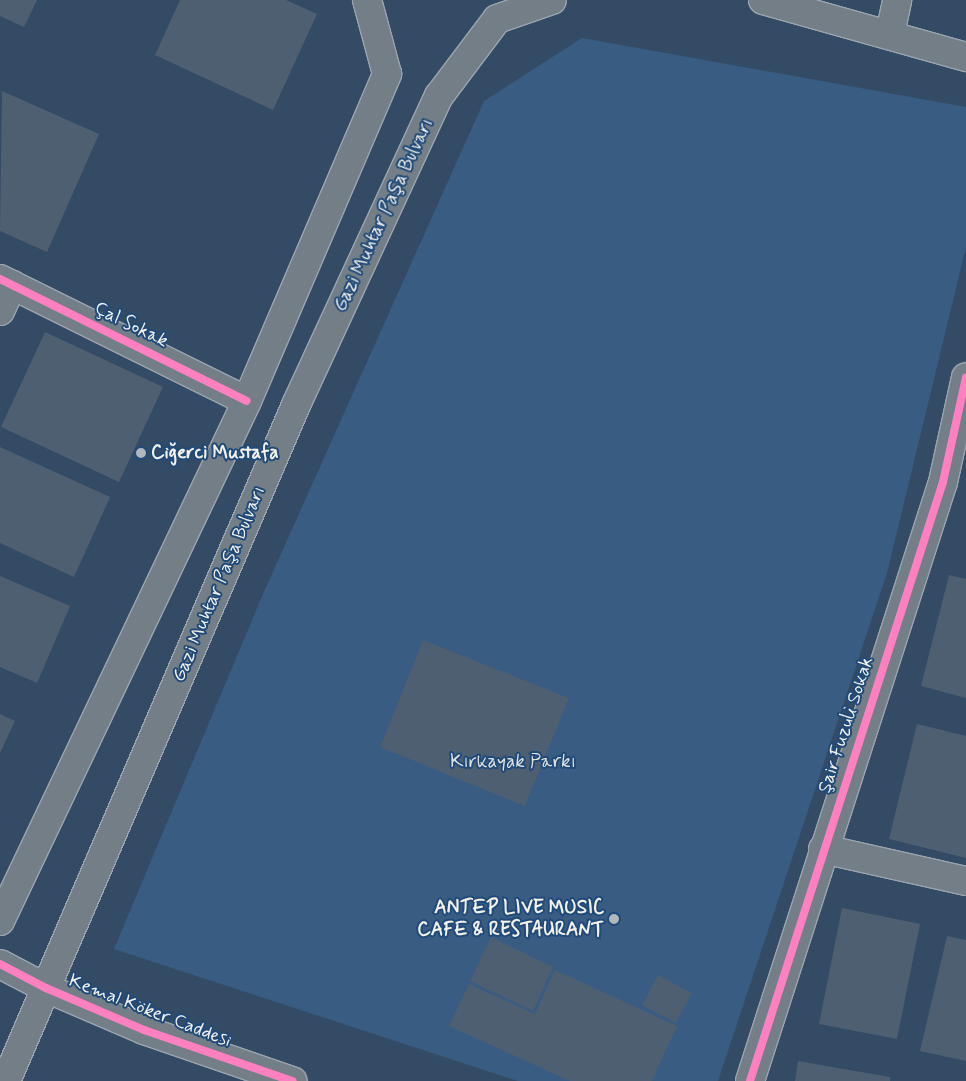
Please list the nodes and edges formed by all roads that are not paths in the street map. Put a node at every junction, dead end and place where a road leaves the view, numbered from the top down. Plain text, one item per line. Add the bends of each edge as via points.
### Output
1 (367, 0) edge
2 (552, 0) edge
3 (763, 0) edge
4 (897, 0) edge
5 (890, 34) junction
6 (966, 58) edge
7 (6, 282) edge
8 (0, 310) edge
9 (966, 376) edge
10 (246, 401) junction
11 (955, 484) edge
12 (822, 849) junction
13 (966, 881) edge
14 (0, 920) edge
15 (0, 964) edge
16 (46, 988) junction
17 (6, 1081) edge
18 (292, 1081) edge
19 (750, 1081) edge

1 - 10 main road via 387,74
2 - 16 main road, Gazi Muhtar Paşa Bulvarı via 497,19 439,96 296,405
3 - 5 main road
4 - 5 main road
5 - 6 main road
7 - 8 main road
7 - 10 main road, Çal Sokak
9 - 11 main road, Şair Fuzuli Sokak
10 - 14 main road
11 - 12 main road, Şair Fuzuli Sokak
12 - 13 main road
12 - 19 main road, Şair Fuzuli Sokak
15 - 16 main road, Kemal Köker Caddesi
16 - 17 main road, Gazi Muhtar Paşa Bulvarı
16 - 18 main road, Kemal Köker Caddesi via 144,1030

